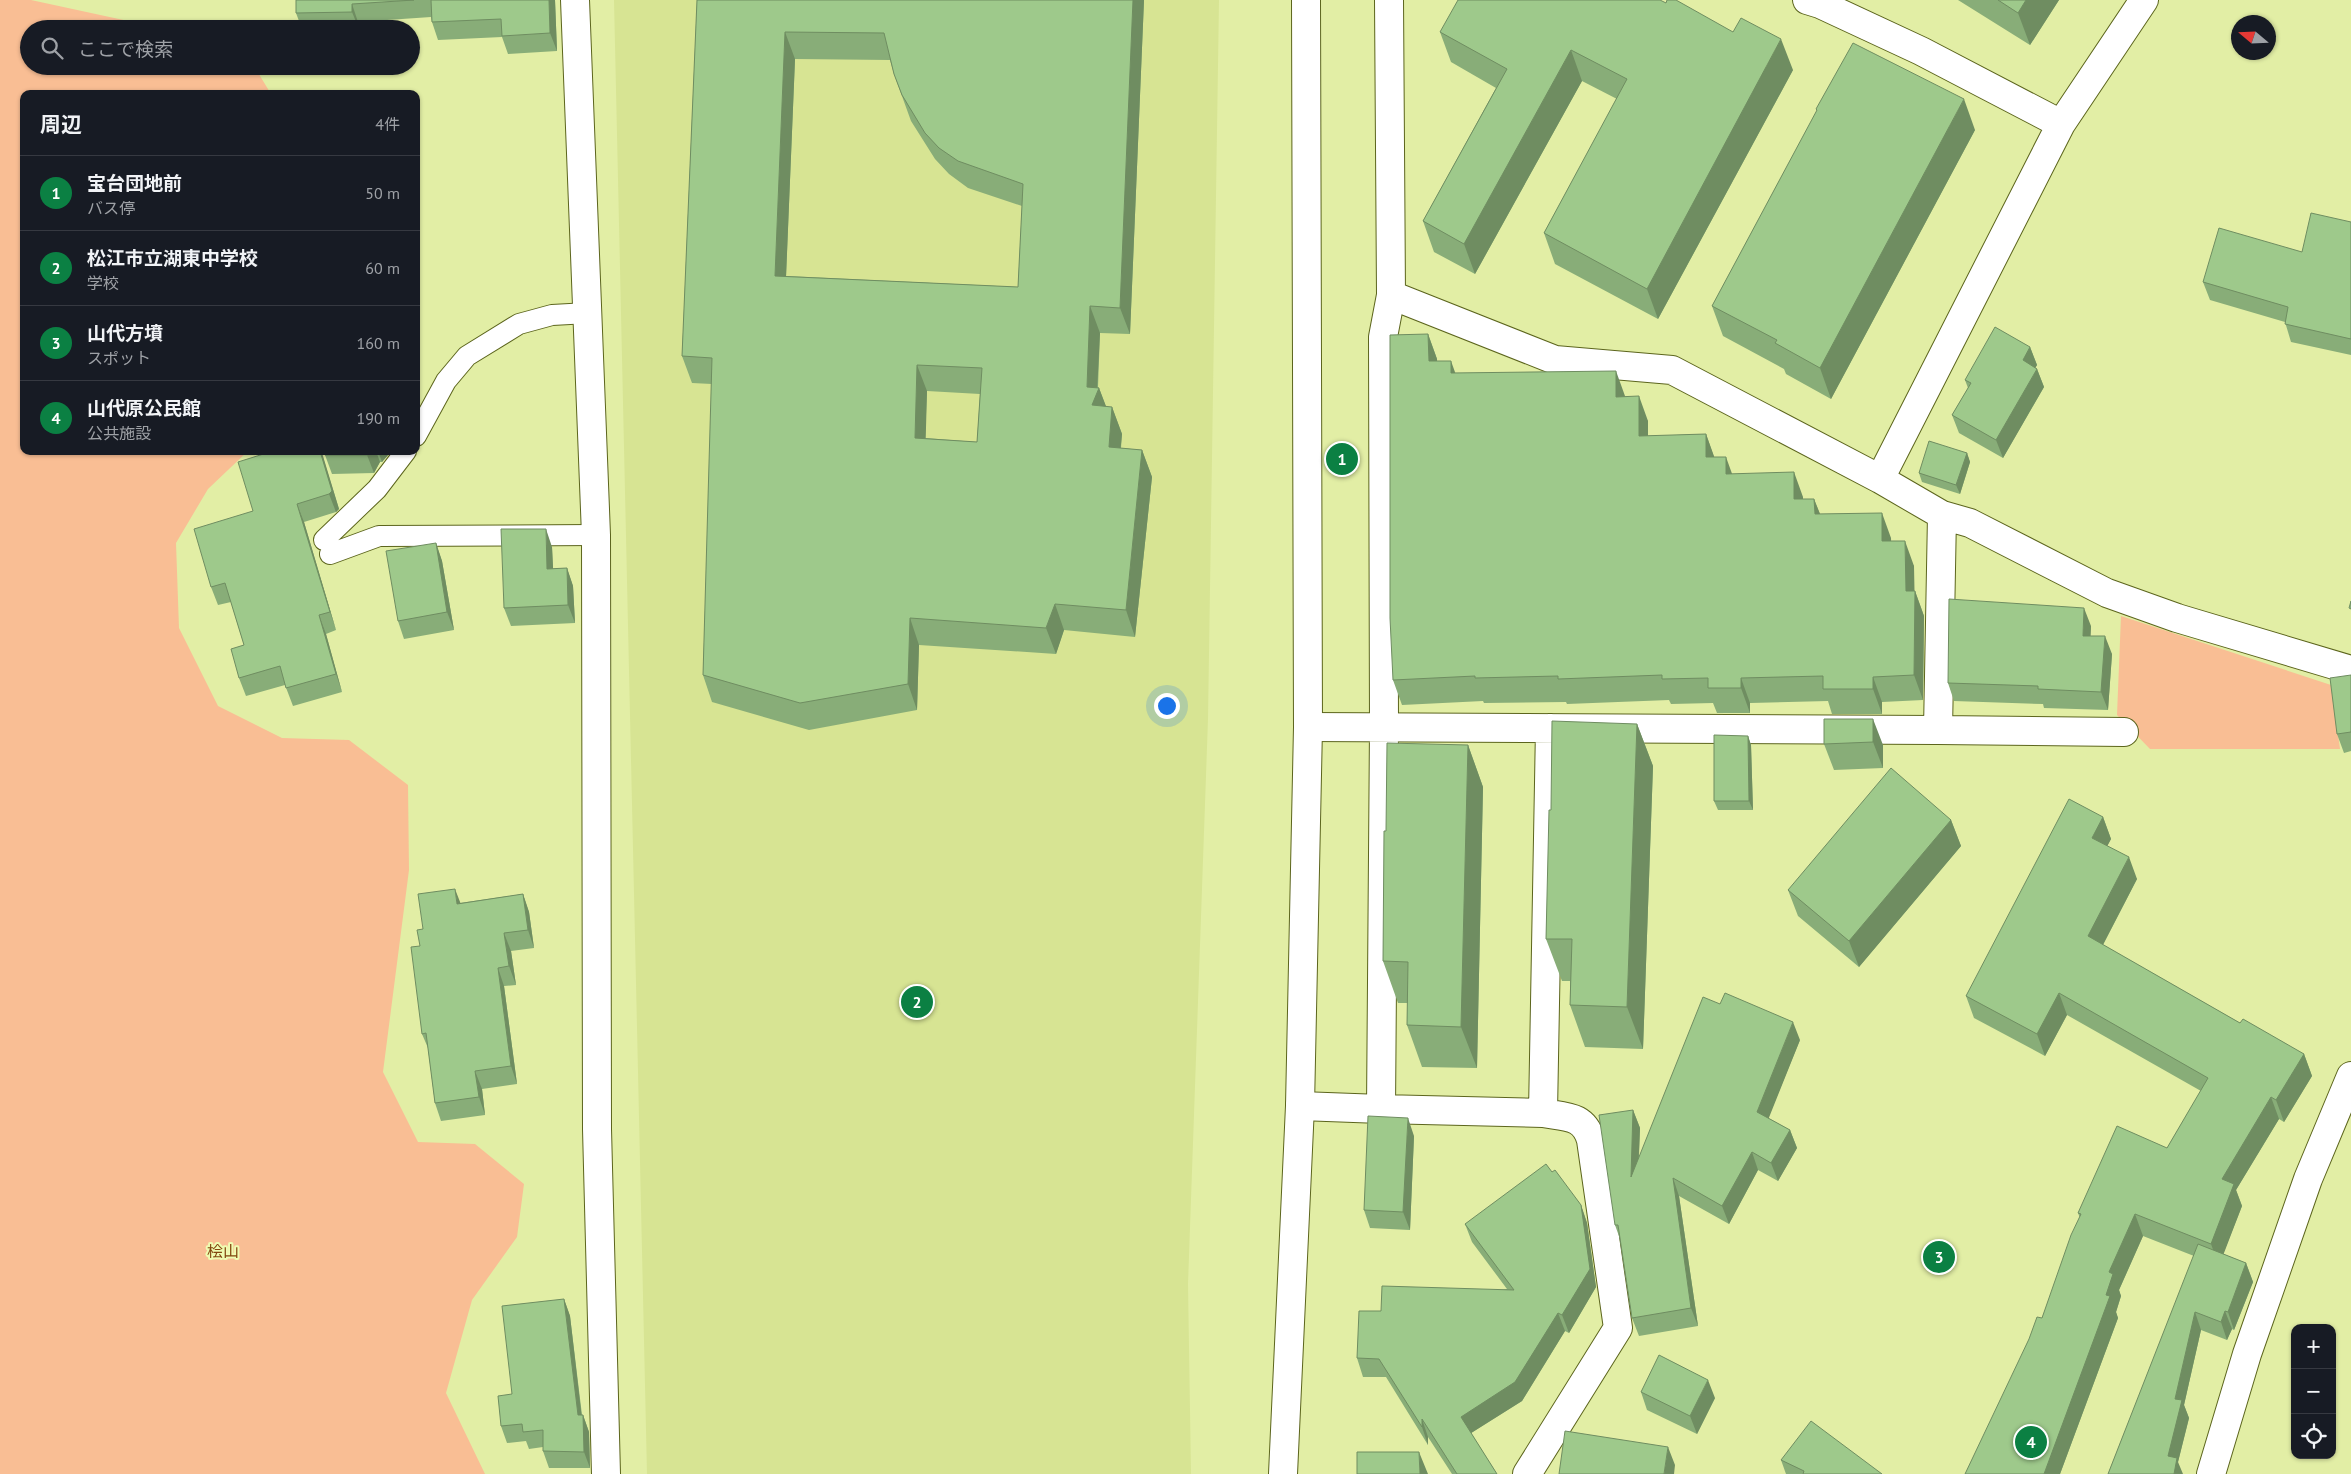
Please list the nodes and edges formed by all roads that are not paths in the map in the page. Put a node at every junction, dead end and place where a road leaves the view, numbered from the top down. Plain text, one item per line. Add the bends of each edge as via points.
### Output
1 (575, 0) edge
2 (1306, 0) edge
3 (1389, 0) edge
4 (1806, 0) edge
5 (2144, 0) edge
6 (2061, 124) junction
7 (1391, 294) junction
8 (588, 313) junction
9 (420, 429) edge
10 (403, 455) edge
11 (1880, 479) junction
12 (1942, 515) junction
13 (596, 534) junction
14 (2351, 670) edge
15 (1308, 727) junction
16 (1384, 728) junction
17 (1550, 728) junction
18 (1938, 730) junction
19 (2124, 732) dead end
20 (2351, 1076) edge
21 (1300, 1106) junction
22 (1381, 1109) junction
23 (1543, 1113) junction
24 (606, 1474) edge
25 (1283, 1474) edge
26 (1527, 1474) edge
27 (2211, 1474) edge

1 - 8 street
2 - 15 street
3 - 7 street
4 - 6 street via 1921,50
5 - 6 street
6 - 11 street
7 - 11 street via 1555,360 1672,370
7 - 16 street via 1383,337
8 - 9 lane via 552,315 519,324 474,351 446,381
8 - 13 street
10 - 13 lane via 327,547 379,536
11 - 12 street
12 - 14 street via 1970,523 2106,593 2177,618
12 - 18 street
13 - 24 street via 597,1128
15 - 16 street
15 - 21 street
16 - 17 street
16 - 22 street
17 - 18 street
17 - 23 street
18 - 19 street
20 - 27 street via 2299,1206 2247,1354
21 - 22 street
21 - 25 street
22 - 23 street
23 - 26 street via 1576,1119 1587,1127 1618,1328

